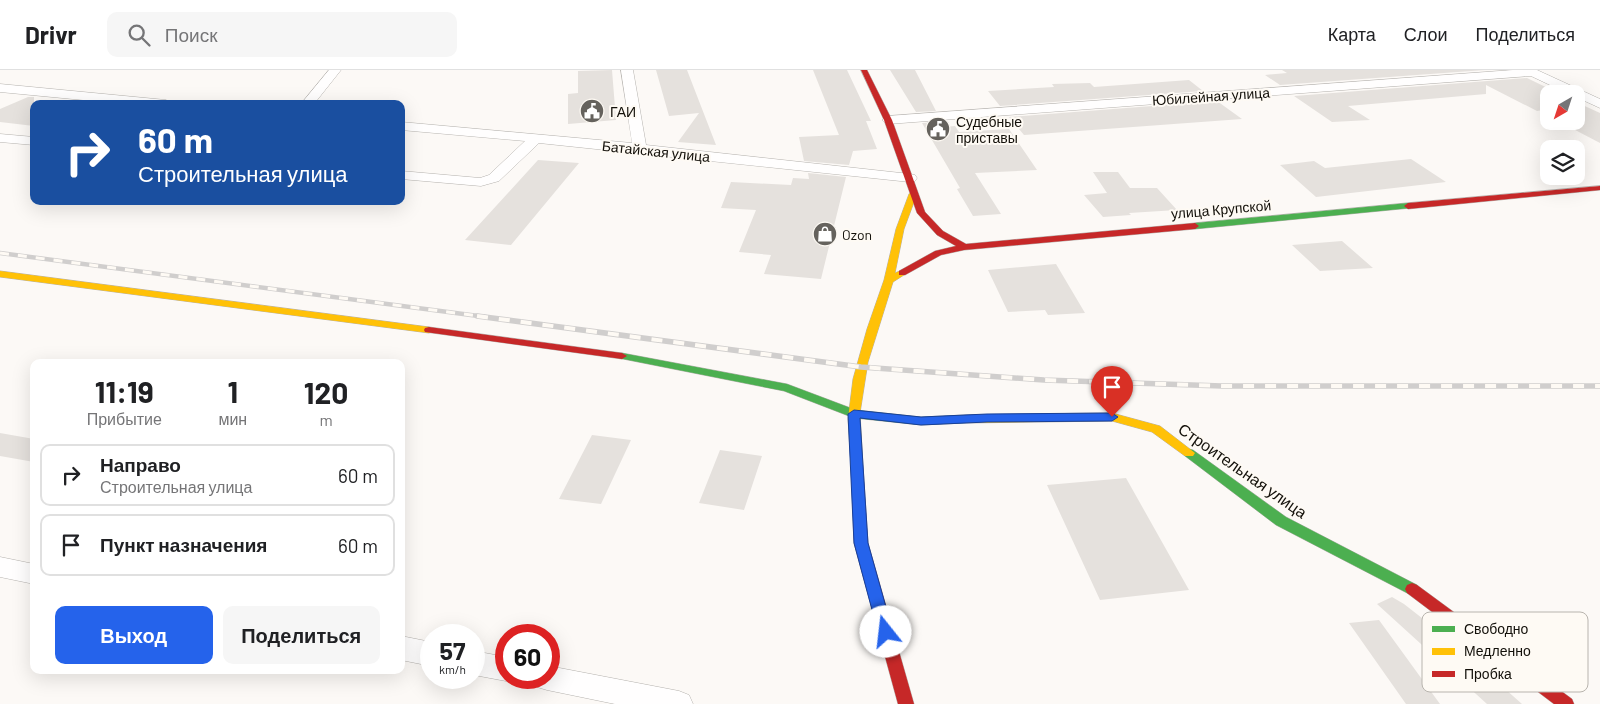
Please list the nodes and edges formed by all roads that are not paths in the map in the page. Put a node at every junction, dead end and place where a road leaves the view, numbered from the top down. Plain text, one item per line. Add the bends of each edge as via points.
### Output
1 (335, 70) edge
2 (628, 70) edge
3 (864, 70) edge
4 (1531, 71) edge
5 (4, 90) edge
6 (115, 100) edge
7 (310, 100) edge
8 (1600, 104) edge
9 (888, 120) junction
10 (405, 126) edge
11 (0, 138) edge
12 (535, 139) junction
13 (30, 141) edge
14 (640, 148) junction
15 (405, 175) edge
16 (910, 178) junction
17 (1600, 188) edge
18 (913, 194) junction
19 (964, 247) junction
20 (0, 274) edge
21 (888, 280) junction
22 (854, 414) junction
23 (0, 567) edge
24 (30, 573) edge
25 (1444, 612) edge
26 (405, 649) edge
27 (420, 652) edge
28 (560, 681) edge
29 (1550, 692) edge
30 (679, 704) edge
31 (906, 704) edge
32 (1566, 704) edge

1 - 7 street
2 - 14 street
3 - 9 main road
4 - 8 street
4 - 9 street, Юбилейная улица
5 - 6 street
9 - 16 main road
10 - 12 street, Батайская улица
11 - 13 street
12 - 14 street, Батайская улица
12 - 15 street via 494,178 481,182
14 - 16 street, Батайская улица
16 - 18 main road
17 - 19 main road, улица Крупской
18 - 19 main road via 921,213 940,232
18 - 21 main road via 900,229
19 - 21 main road, улица Крупской via 938,253
20 - 22 main road, Строительная улица via 631,357 787,388
21 - 22 main road via 861,367
22 - 25 main road, Строительная улица via 921,421 1112,417 1156,429 1281,521 1417,592
22 - 31 main road via 861,543
23 - 24 street
26 - 27 street
28 - 30 street
29 - 32 main road, Строительная улица

